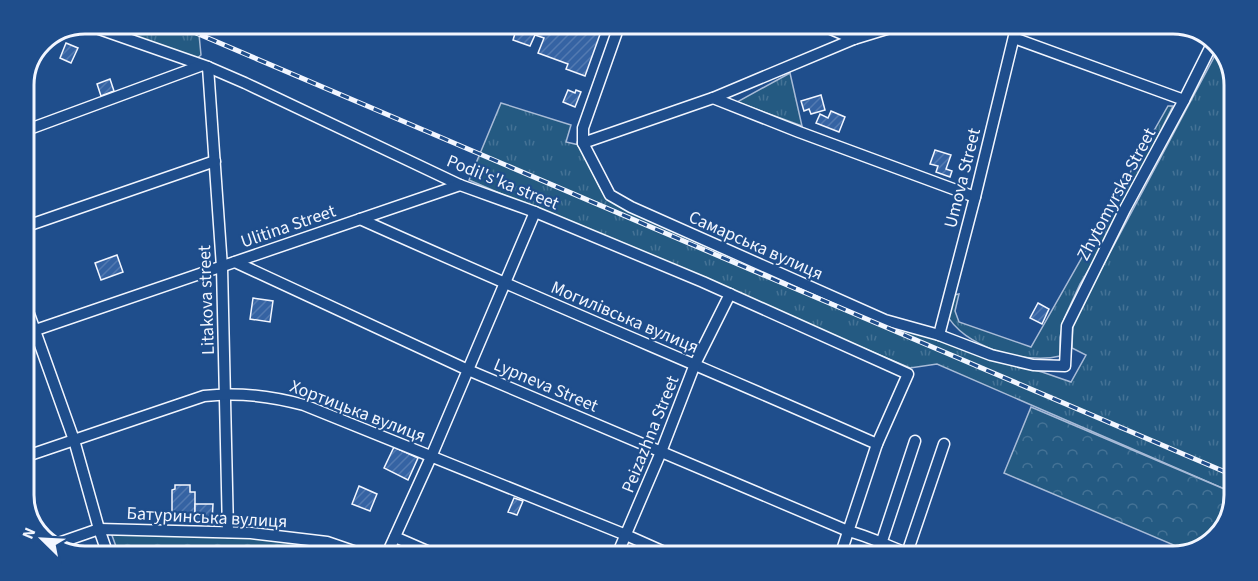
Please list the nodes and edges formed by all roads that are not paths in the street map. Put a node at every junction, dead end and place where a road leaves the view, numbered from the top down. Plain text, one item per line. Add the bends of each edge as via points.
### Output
1 (113, 34) edge
2 (616, 34) edge
3 (842, 34) edge
4 (869, 34) edge
5 (1015, 34) edge
6 (1018, 34) edge
7 (854, 39) junction
8 (1209, 50) edge
9 (204, 67) junction
10 (713, 98) junction
11 (1184, 100) junction
12 (35, 127) edge
13 (583, 143) junction
14 (215, 161) junction
15 (460, 185) junction
16 (975, 197) junction
17 (535, 212) junction
18 (360, 219) junction
19 (35, 223) edge
20 (235, 262) junction
21 (222, 267) junction
22 (505, 284) junction
23 (729, 294) junction
24 (35, 330) edge
25 (939, 335) junction
26 (35, 344) edge
27 (695, 364) junction
28 (1065, 366) joint
29 (468, 370) junction
30 (225, 393) junction
31 (74, 440) junction
32 (915, 441) dead end
33 (877, 444) junction
34 (944, 444) dead end
35 (661, 452) junction
36 (35, 453) edge
37 (431, 457) junction
38 (99, 529) junction
39 (848, 531) junction
40 (228, 532) junction
41 (626, 535) junction
42 (394, 537) junction
43 (72, 538) edge
44 (881, 544) junction
45 (105, 546) edge
46 (338, 546) edge
47 (390, 546) edge
48 (415, 546) edge
49 (621, 546) edge
50 (651, 546) edge
51 (843, 546) edge
52 (886, 546) edge
53 (910, 546) edge

1 - 9 street, Podil's'ka street
2 - 13 street via 588,110
3 - 7 street
4 - 7 street
5 - 16 street, Umova Street
6 - 11 street
7 - 10 street
8 - 11 street, Zhytomyrska Street
9 - 12 street
9 - 14 street, Litakova street
9 - 15 street, Podil's'ka street via 255,87
10 - 13 street
10 - 16 street
11 - 28 street, Zhytomyrska Street via 1067,326
13 - 25 street, Самарська вулиця via 610,195 631,207 885,320
14 - 19 street
14 - 21 street, Litakova street
15 - 17 street, Podil's'ka street
15 - 18 street, Ulitina Street
16 - 25 street, Umova Street
17 - 22 street
17 - 23 street, Podil's'ka street
18 - 20 street, Ulitina Street
18 - 22 street, Могилівська вулиця
20 - 21 street, Ulitina Street
20 - 29 street, Lypneva Street
21 - 24 street, Ulitina Street
21 - 30 street, Litakova street
22 - 27 street, Могилівська вулиця
22 - 29 street
23 - 27 street, Peizazhna Street
23 - 33 street, Podil's'ka street via 908,374
25 - 28 street, Самарська вулиця via 1033,365
26 - 31 street
27 - 33 street, Могилівська вулиця
27 - 35 street, Peizazhna Street
29 - 35 street, Lypneva Street
29 - 37 street
30 - 31 street, Хортицька вулиця via 204,396
30 - 37 street, Хортицька вулиця via 281,398
30 - 40 street, Litakova street
31 - 36 street, Хортицька вулиця
31 - 38 street
32 - 44 street
33 - 39 street
34 - 53 street
35 - 39 street, Lypneva Street
35 - 41 street, Peizazhna Street
37 - 41 street, Хортицька вулиця
37 - 42 street
38 - 40 street, Батуринська вулиця
38 - 43 street, Батуринська вулиця
38 - 45 street
39 - 44 street, Lypneva Street via 867,535
39 - 51 street
40 - 46 street, Батуринська вулиця
41 - 49 street, Peizazhna Street
41 - 50 street, Хортицька вулиця
42 - 47 street
42 - 48 street
44 - 52 street, Lypneva Street

